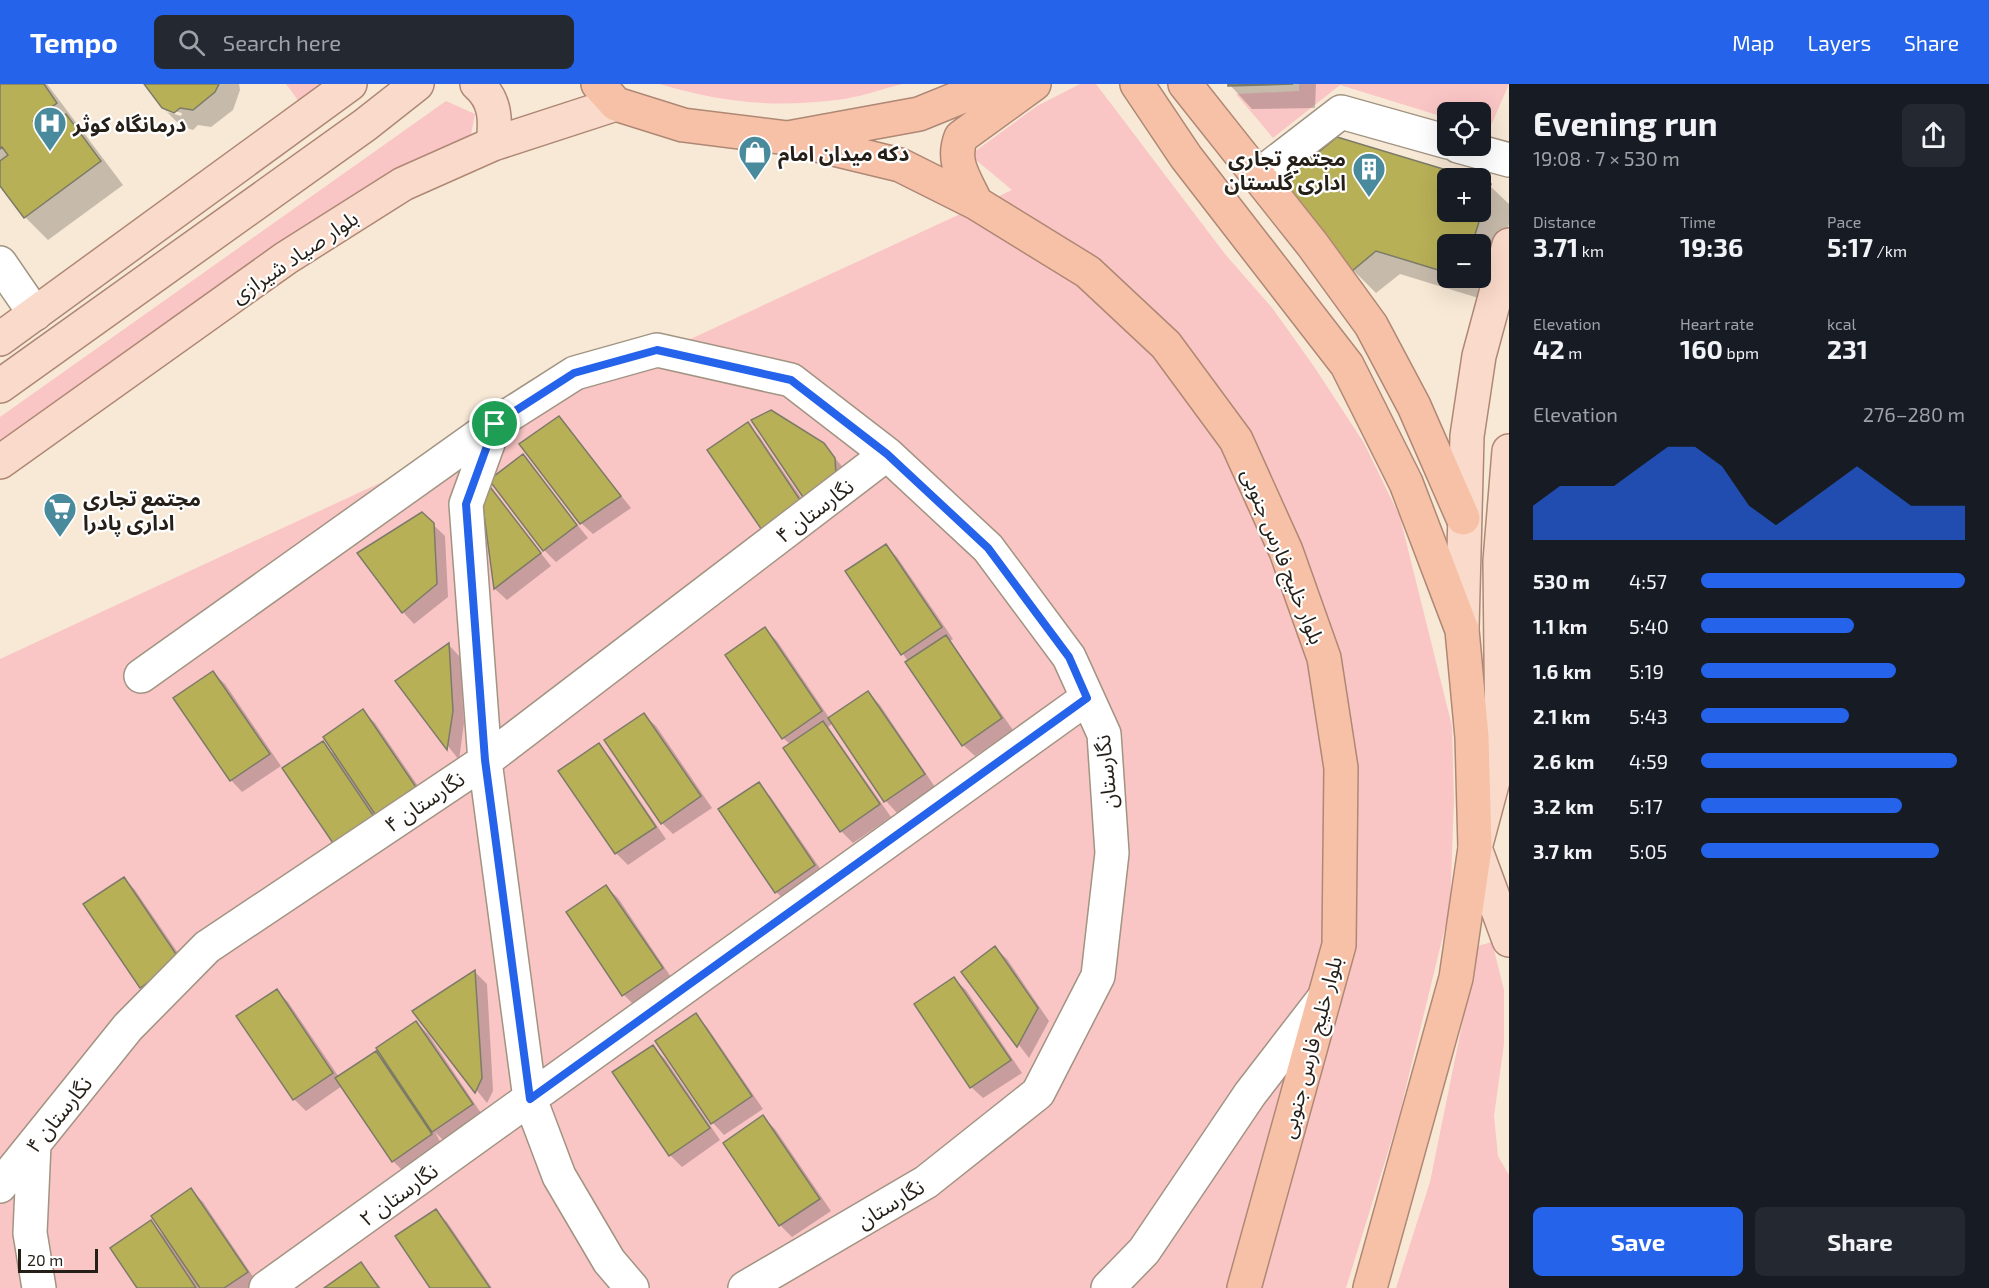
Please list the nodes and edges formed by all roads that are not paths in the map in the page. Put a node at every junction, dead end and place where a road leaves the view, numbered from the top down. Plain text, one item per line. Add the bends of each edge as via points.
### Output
1 (350, 84) edge
2 (417, 84) edge
3 (477, 84) edge
4 (993, 84) edge
5 (1034, 84) edge
6 (1137, 84) edge
7 (1185, 84) edge
8 (607, 94) edge
9 (788, 138) junction
10 (1437, 139) edge
11 (493, 144) junction
12 (1491, 155) edge
13 (1509, 160) edge
14 (1258, 176) junction
15 (976, 203) junction
16 (1509, 245) edge
17 (0, 263) edge
18 (34, 314) junction
19 (0, 339) edge
20 (0, 386) edge
21 (495, 424) junction
22 (1509, 451) edge
23 (887, 454) junction
24 (0, 462) edge
25 (1463, 518) junction
26 (1462, 630) junction
27 (141, 676) dead end
28 (1087, 698) junction
29 (485, 760) junction
30 (1475, 848) junction
31 (1502, 901) edge
32 (1509, 940) edge
33 (1324, 998) junction
34 (530, 1099) junction
35 (34, 1144) junction
36 (0, 1186) edge
37 (39, 1288) edge
38 (266, 1288) edge
39 (632, 1288) edge
40 (745, 1288) edge
41 (1108, 1288) edge
42 (1244, 1288) edge
43 (1370, 1288) edge

1 - 18 main road
2 - 20 main road
3 - 11 main road via 486,91 496,117
4 - 9 highway via 919,114
5 - 15 highway via 961,136 957,162
6 - 26 highway via 1186,157 1347,365 1406,483
7 - 14 highway
8 - 9 highway via 683,125
8 - 11 main road, بلوار صیاد شیرازی
9 - 15 highway, بلوار خلیج فارس جنوبی via 900,165
10 - 14 street via 1341,112
11 - 24 main road, بلوار صیاد شیرازی via 403,184 286,258
12 - 13 street
14 - 25 highway via 1371,325 1414,406
15 - 33 highway, بلوار خلیج فارس جنوبی via 1088,272 1166,345 1236,440 1286,551 1324,658 1341,768 1339,945
16 - 25 main road via 1479,356 1467,436
17 - 18 street
18 - 19 main road
21 - 23 street, نگارستان via 574,373 657,350 791,380
21 - 27 street, نگارستان
21 - 29 street via 466,504
22 - 30 main road via 1500,561 1502,747
23 - 28 street, نگارستان via 988,548 1069,657
23 - 29 street, نگارستان ۴
25 - 26 main road
26 - 30 highway via 1472,737
28 - 34 street, نگارستان ۲
28 - 40 street, نگارستان via 1104,734 1112,854 1098,976 1038,1093 926,1182
29 - 34 street
29 - 35 street, نگارستان ۴ via 207,947 128,1027
30 - 31 main road
30 - 43 highway via 1456,978
31 - 32 main road
33 - 41 street via 1250,1094 1144,1251
33 - 42 highway, بلوار خلیج فارس جنوبی
34 - 38 street, نگارستان ۲
34 - 39 street via 559,1176 609,1261
35 - 36 street, نگارستان ۴
35 - 37 street via 30,1233

